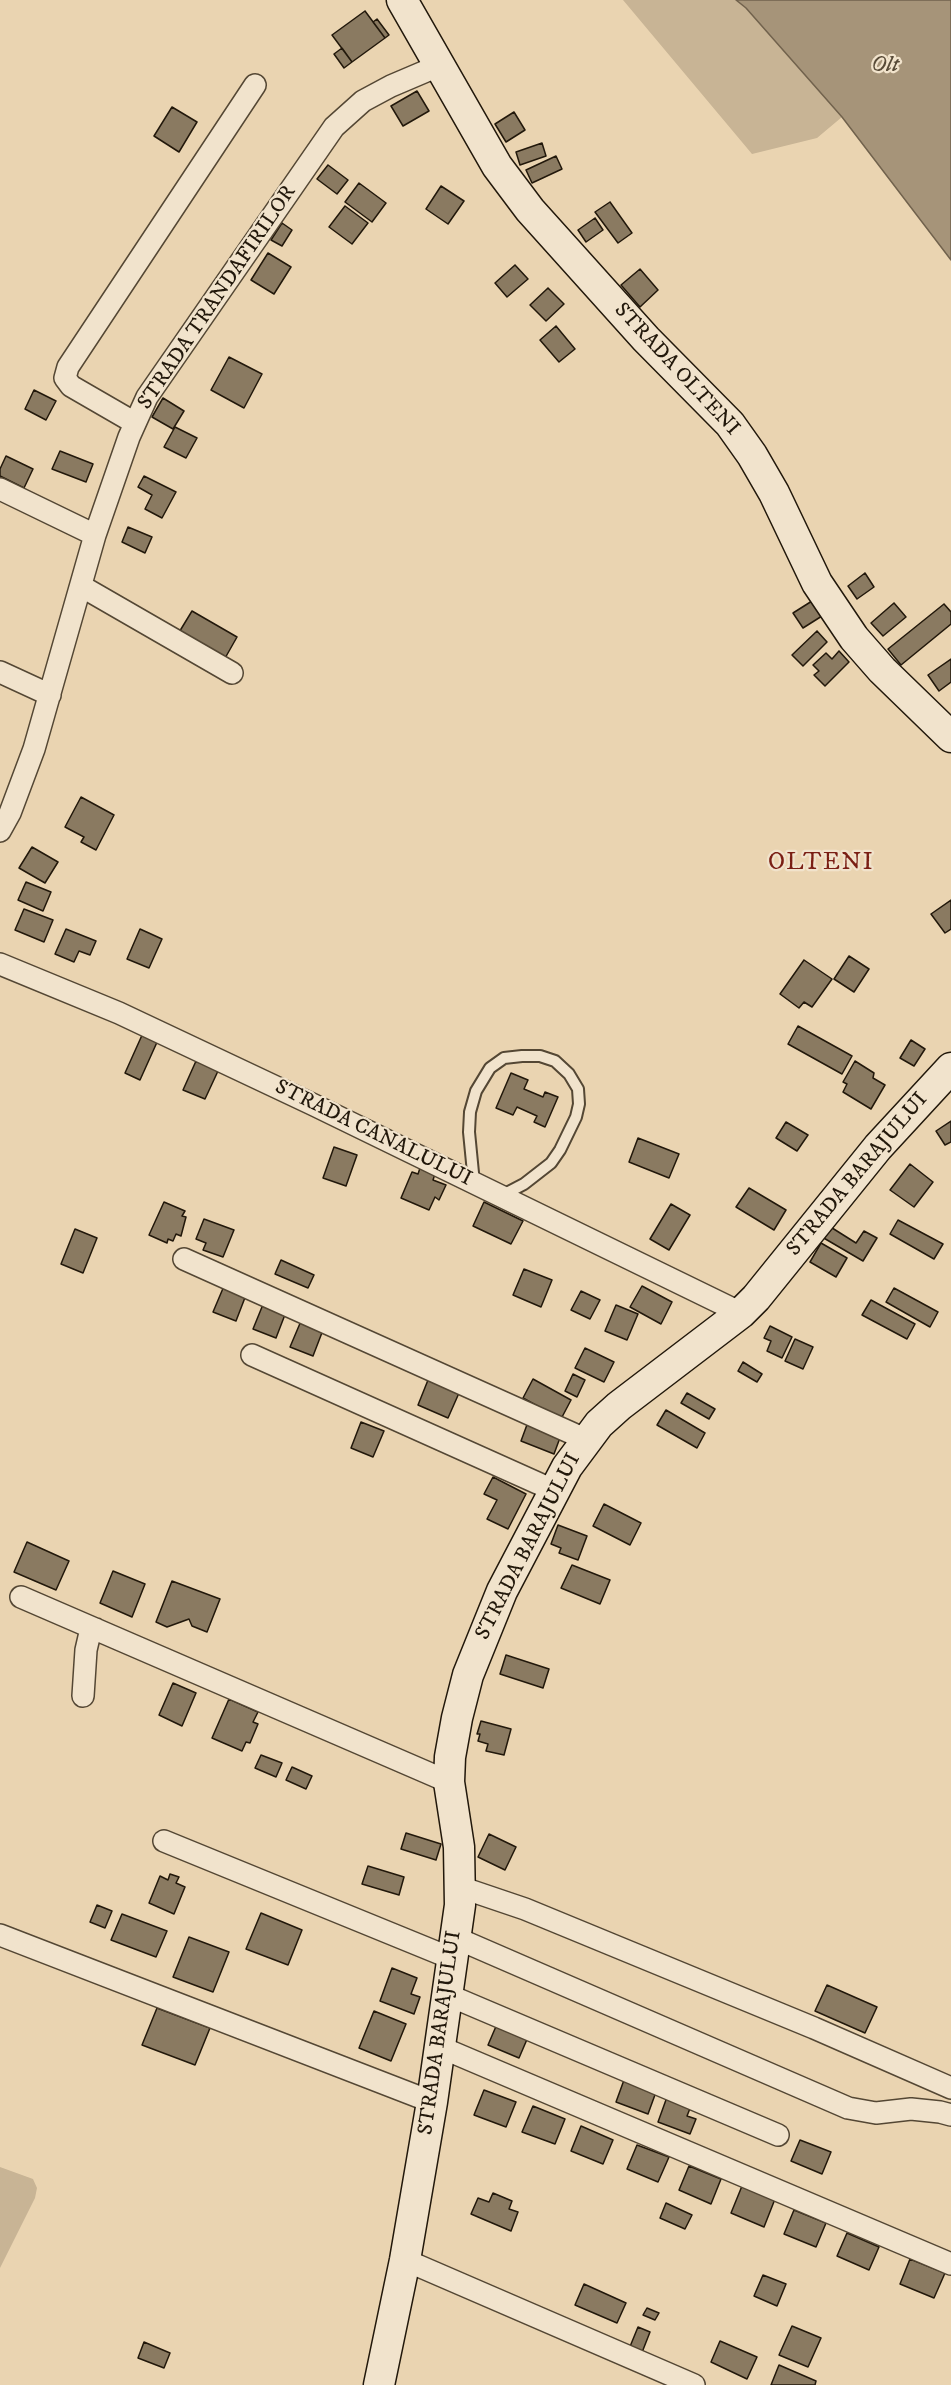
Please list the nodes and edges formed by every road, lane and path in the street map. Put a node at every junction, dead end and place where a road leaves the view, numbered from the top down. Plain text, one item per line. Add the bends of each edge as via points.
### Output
1 (402, 0) edge
2 (438, 66) junction
3 (255, 85) dead end
4 (135, 423) junction
5 (0, 489) edge
6 (95, 535) junction
7 (81, 586) junction
8 (0, 672) edge
9 (232, 673) dead end
10 (50, 695) junction
11 (951, 737) edge
12 (0, 831) edge
13 (0, 964) edge
14 (951, 1068) edge
15 (474, 1183) junction
16 (501, 1196) junction
17 (184, 1259) dead end
18 (741, 1313) junction
19 (252, 1355) dead end
20 (587, 1440) junction
21 (553, 1490) junction
22 (21, 1597) dead end
23 (96, 1629) junction
24 (82, 1696) dead end
25 (449, 1782) junction
26 (164, 1841) dead end
27 (460, 1887) junction
28 (0, 1935) edge
29 (454, 1949) junction
30 (448, 1995) junction
31 (440, 2047) junction
32 (951, 2088) edge
33 (432, 2102) junction
34 (951, 2115) edge
35 (778, 2135) dead end
36 (405, 2260) junction
37 (951, 2264) edge
38 (379, 2385) edge
39 (694, 2385) edge

1 - 2 street, STRADA OLTENI
2 - 4 street, STRADA TRANDAFIRILOR via 363,101 334,127 147,397
2 - 11 street, STRADA OLTENI via 497,166 530,210 646,339 730,424 774,493 817,583 854,638
3 - 4 street via 68,367 65,378 71,386
4 - 6 street, STRADA TRANDAFIRILOR
5 - 6 street
6 - 7 street, STRADA TRANDAFIRILOR
7 - 9 street
7 - 10 street, STRADA TRANDAFIRILOR
8 - 10 street
10 - 12 street, STRADA TRANDAFIRILOR via 19,789
13 - 15 street, STRADA CANALULUI via 119,1013
14 - 18 street, STRADA BARAJULUI via 878,1148
15 - 16 street, STRADA CANALULUI
15 - 16 lane via 470,1112 476,1091 490,1068 504,1058 522,1056 555,1061 578,1089 576,1117 551,1163
16 - 18 street, STRADA CANALULUI
17 - 20 street
18 - 20 street, STRADA BARAJULUI via 619,1406
19 - 21 street
20 - 21 street, STRADA BARAJULUI
21 - 25 street, STRADA BARAJULUI via 502,1591 468,1675 450,1757
22 - 23 street
23 - 24 street via 89,1636 86,1650
23 - 25 street
25 - 27 street, STRADA BARAJULUI via 459,1846
26 - 29 street
27 - 29 street, STRADA BARAJULUI
27 - 32 street via 525,1909
28 - 33 street
29 - 30 street, STRADA BARAJULUI
29 - 34 street via 848,2108 876,2113 911,2109
30 - 31 street, STRADA BARAJULUI
30 - 35 street
31 - 33 street, STRADA BARAJULUI
31 - 37 street
33 - 36 street, STRADA BARAJULUI
36 - 38 street, STRADA BARAJULUI
36 - 39 street

